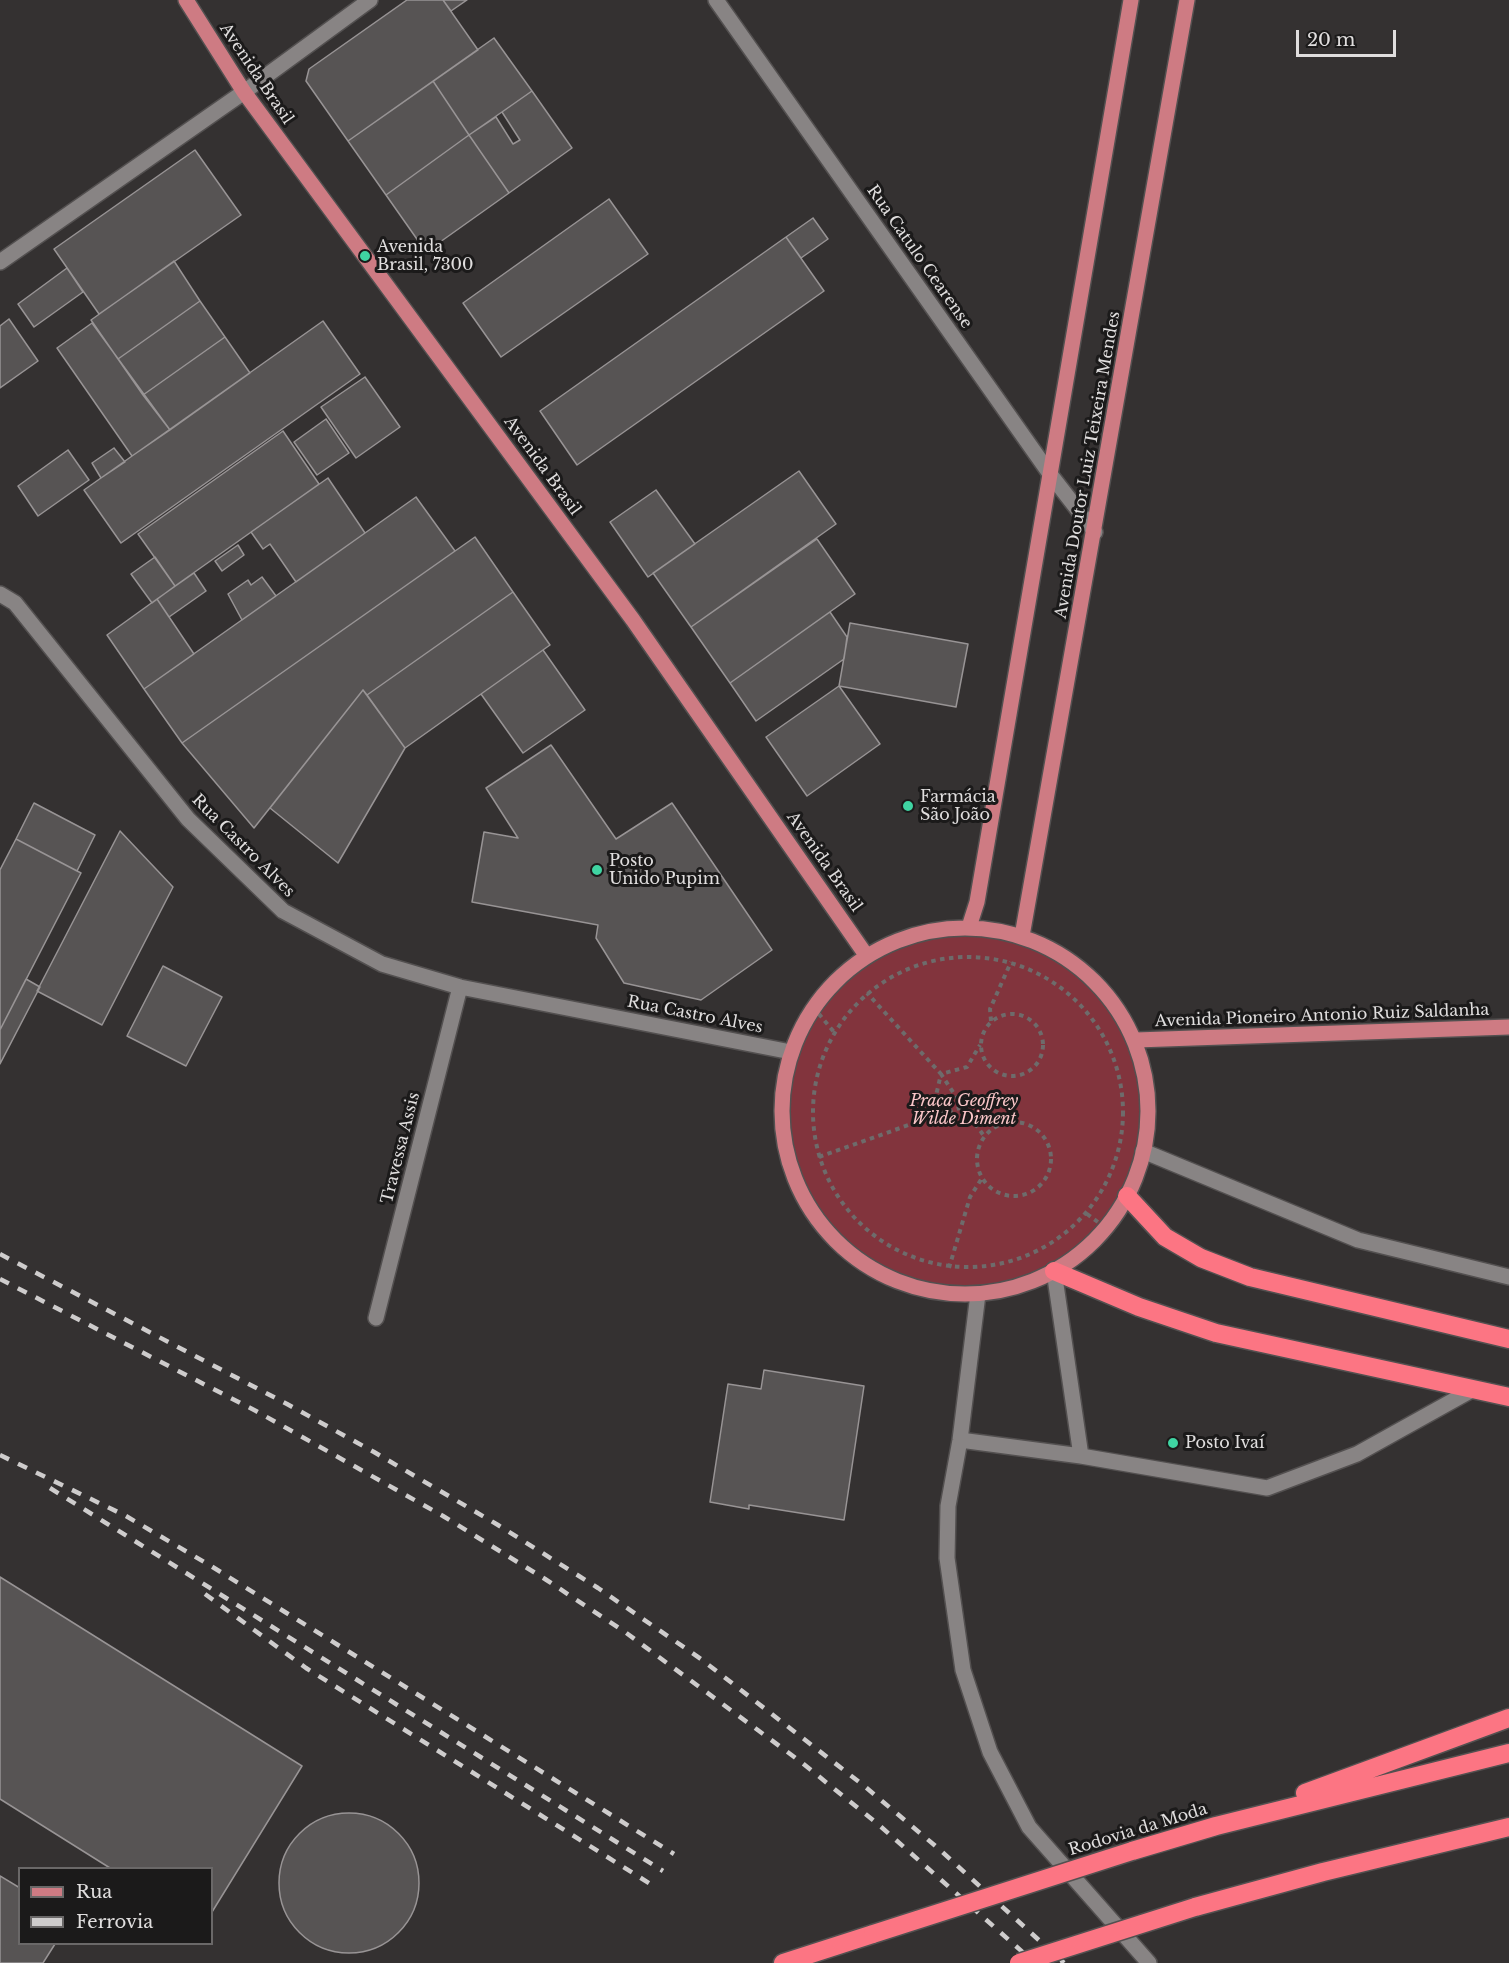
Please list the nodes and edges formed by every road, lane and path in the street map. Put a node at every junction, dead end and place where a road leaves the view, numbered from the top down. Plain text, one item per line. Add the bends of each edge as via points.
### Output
1 (186, 0) edge
2 (370, 0) edge
3 (716, 0) edge
4 (1131, 0) edge
5 (1187, 0) edge
6 (244, 92) junction
7 (0, 262) edge
8 (1050, 474) junction
9 (1095, 532) junction
10 (0, 581) edge
11 (0, 594) edge
12 (15, 603) junction
13 (969, 927) junction
14 (1022, 936) junction
15 (866, 955) junction
16 (1011, 962) junction
17 (460, 987) junction
18 (867, 993) junction
19 (813, 1007) junction
20 (991, 1021) junction
21 (1509, 1027) edge
22 (834, 1032) junction
23 (1136, 1040) junction
24 (980, 1045) junction
25 (791, 1052) junction
26 (940, 1074) junction
27 (963, 1107) junction
28 (931, 1117) junction
29 (984, 1136) junction
30 (1143, 1151) junction
31 (819, 1156) junction
32 (982, 1178) junction
33 (1127, 1196) junction
34 (1087, 1214) junction
35 (1106, 1227) junction
36 (949, 1268) junction
37 (1054, 1271) junction
38 (1509, 1277) edge
39 (978, 1294) junction
40 (376, 1318) dead end
41 (1509, 1339) edge
42 (1472, 1390) junction
43 (1509, 1397) edge
44 (960, 1440) junction
45 (1081, 1456) junction
46 (1509, 1718) edge
47 (1509, 1753) edge
48 (1216, 1826) junction
49 (1509, 1827) edge
50 (783, 1963) edge
51 (1018, 1963) edge
52 (1149, 1963) edge

1 - 6 main road, Avenida Brasil
2 - 6 street
3 - 8 street, Rua Catulo Cearense
4 - 8 main road
5 - 9 main road, Avenida Doutor Luiz Teixeira Mendes
6 - 7 street
6 - 15 main road, Avenida Brasil via 633,620
8 - 9 street, Rua Catulo Cearense
8 - 13 main road via 977,902
9 - 14 main road, Avenida Doutor Luiz Teixeira Mendes
10 - 12 street
11 - 12 street, Rua Castro Alves
12 - 17 street, Rua Castro Alves via 188,819 283,911 382,964
13 - 14 main road
13 - 15 main road via 916,933
14 - 23 main road via 1060,954 1093,980
15 - 19 main road via 837,978
16 - 18 path via 973,956 935,959 899,972
16 - 20 path via 990,1009
16 - 34 path via 1051,980 1085,1009 1110,1046 1122,1088 1123,1133 1111,1176
17 - 25 street, Rua Castro Alves
17 - 40 street, Travessa Assis
18 - 22 path
18 - 26 path
19 - 22 path
19 - 25 main road
20 - 24 path
20 - 24 path via 1011,1013 1030,1020 1043,1037 1041,1058 1026,1073 1006,1076 988,1065
21 - 23 main road, Avenida Pioneiro Antonio Ruiz Saldanha
22 - 31 path via 818,1072 812,1114
23 - 30 main road via 1148,1103
24 - 26 path via 967,1066
25 - 39 main road via 781,1111 791,1171 815,1220 864,1264 919,1289
26 - 27 path
26 - 28 path
27 - 28 path
27 - 29 path
28 - 31 path
29 - 32 path via 976,1157
29 - 32 path via 1005,1122 1030,1125 1048,1142 1051,1155 1045,1180 1026,1195 1000,1194
30 - 33 main road
30 - 38 street via 1358,1240
31 - 36 path via 837,1197 867,1231 906,1256
32 - 36 path via 970,1197
33 - 35 main road
33 - 41 highway via 1165,1237 1250,1277
34 - 35 path
34 - 36 path via 1059,1240 1025,1258 987,1268
35 - 37 main road via 1082,1252
37 - 39 main road via 1017,1287
37 - 42 highway via 1139,1307 1216,1333
37 - 45 street
39 - 44 street
42 - 43 highway
42 - 45 street via 1357,1455 1267,1488
44 - 45 street
44 - 52 street via 948,1506 947,1558 963,1670 990,1752 1029,1827
46 - 48 highway
47 - 48 highway, Rodovia da Moda
48 - 50 highway, Rodovia da Moda, bridge
49 - 51 highway, bridge via 1196,1907

